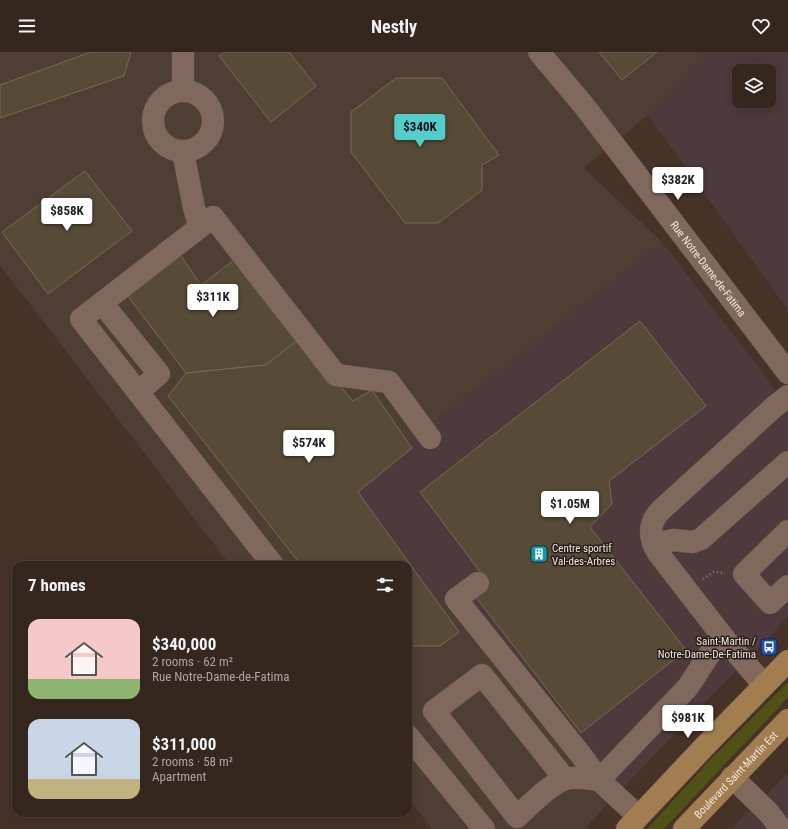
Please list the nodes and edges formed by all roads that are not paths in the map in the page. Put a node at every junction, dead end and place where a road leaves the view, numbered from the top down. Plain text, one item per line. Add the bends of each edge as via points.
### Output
1 (183, 52) edge
2 (539, 52) edge
3 (183, 91) junction
4 (183, 152) junction
5 (200, 227) junction
6 (788, 373) edge
7 (788, 396) edge
8 (430, 438) dead end
9 (788, 462) edge
10 (788, 531) edge
11 (654, 545) junction
12 (270, 561) edge
13 (478, 583) dead end
14 (788, 586) edge
15 (724, 638) junction
16 (788, 661) edge
17 (764, 685) junction
18 (788, 720) edge
19 (412, 741) edge
20 (732, 777) junction
21 (565, 779) junction
22 (599, 780) junction
23 (633, 823) edge
24 (778, 823) edge
25 (484, 829) edge
26 (684, 829) edge

1 - 3 street
2 - 6 street, Rue Notre-Dame-de-Fatima via 585,107
3 - 4 street via 164,98 158,105 153,125 162,142 170,149
3 - 4 street via 202,97 208,105 214,123 206,141 199,147
4 - 5 street
5 - 8 street via 213,217 336,375 388,382
5 - 12 street via 81,319
7 - 11 street via 660,511 651,526
9 - 11 street via 701,539 693,542 672,540
10 - 14 street via 744,574 770,603
11 - 15 street
13 - 22 street via 456,599
15 - 17 street
15 - 22 street via 708,656 688,687
16 - 17 main road
17 - 23 main road
18 - 20 main road, Boulevard Saint-Martin Est
19 - 25 street
20 - 24 street
20 - 26 main road, Boulevard Saint-Martin Est
21 - 21 street via 517,817 434,711 482,675
21 - 22 street
22 - 23 street

